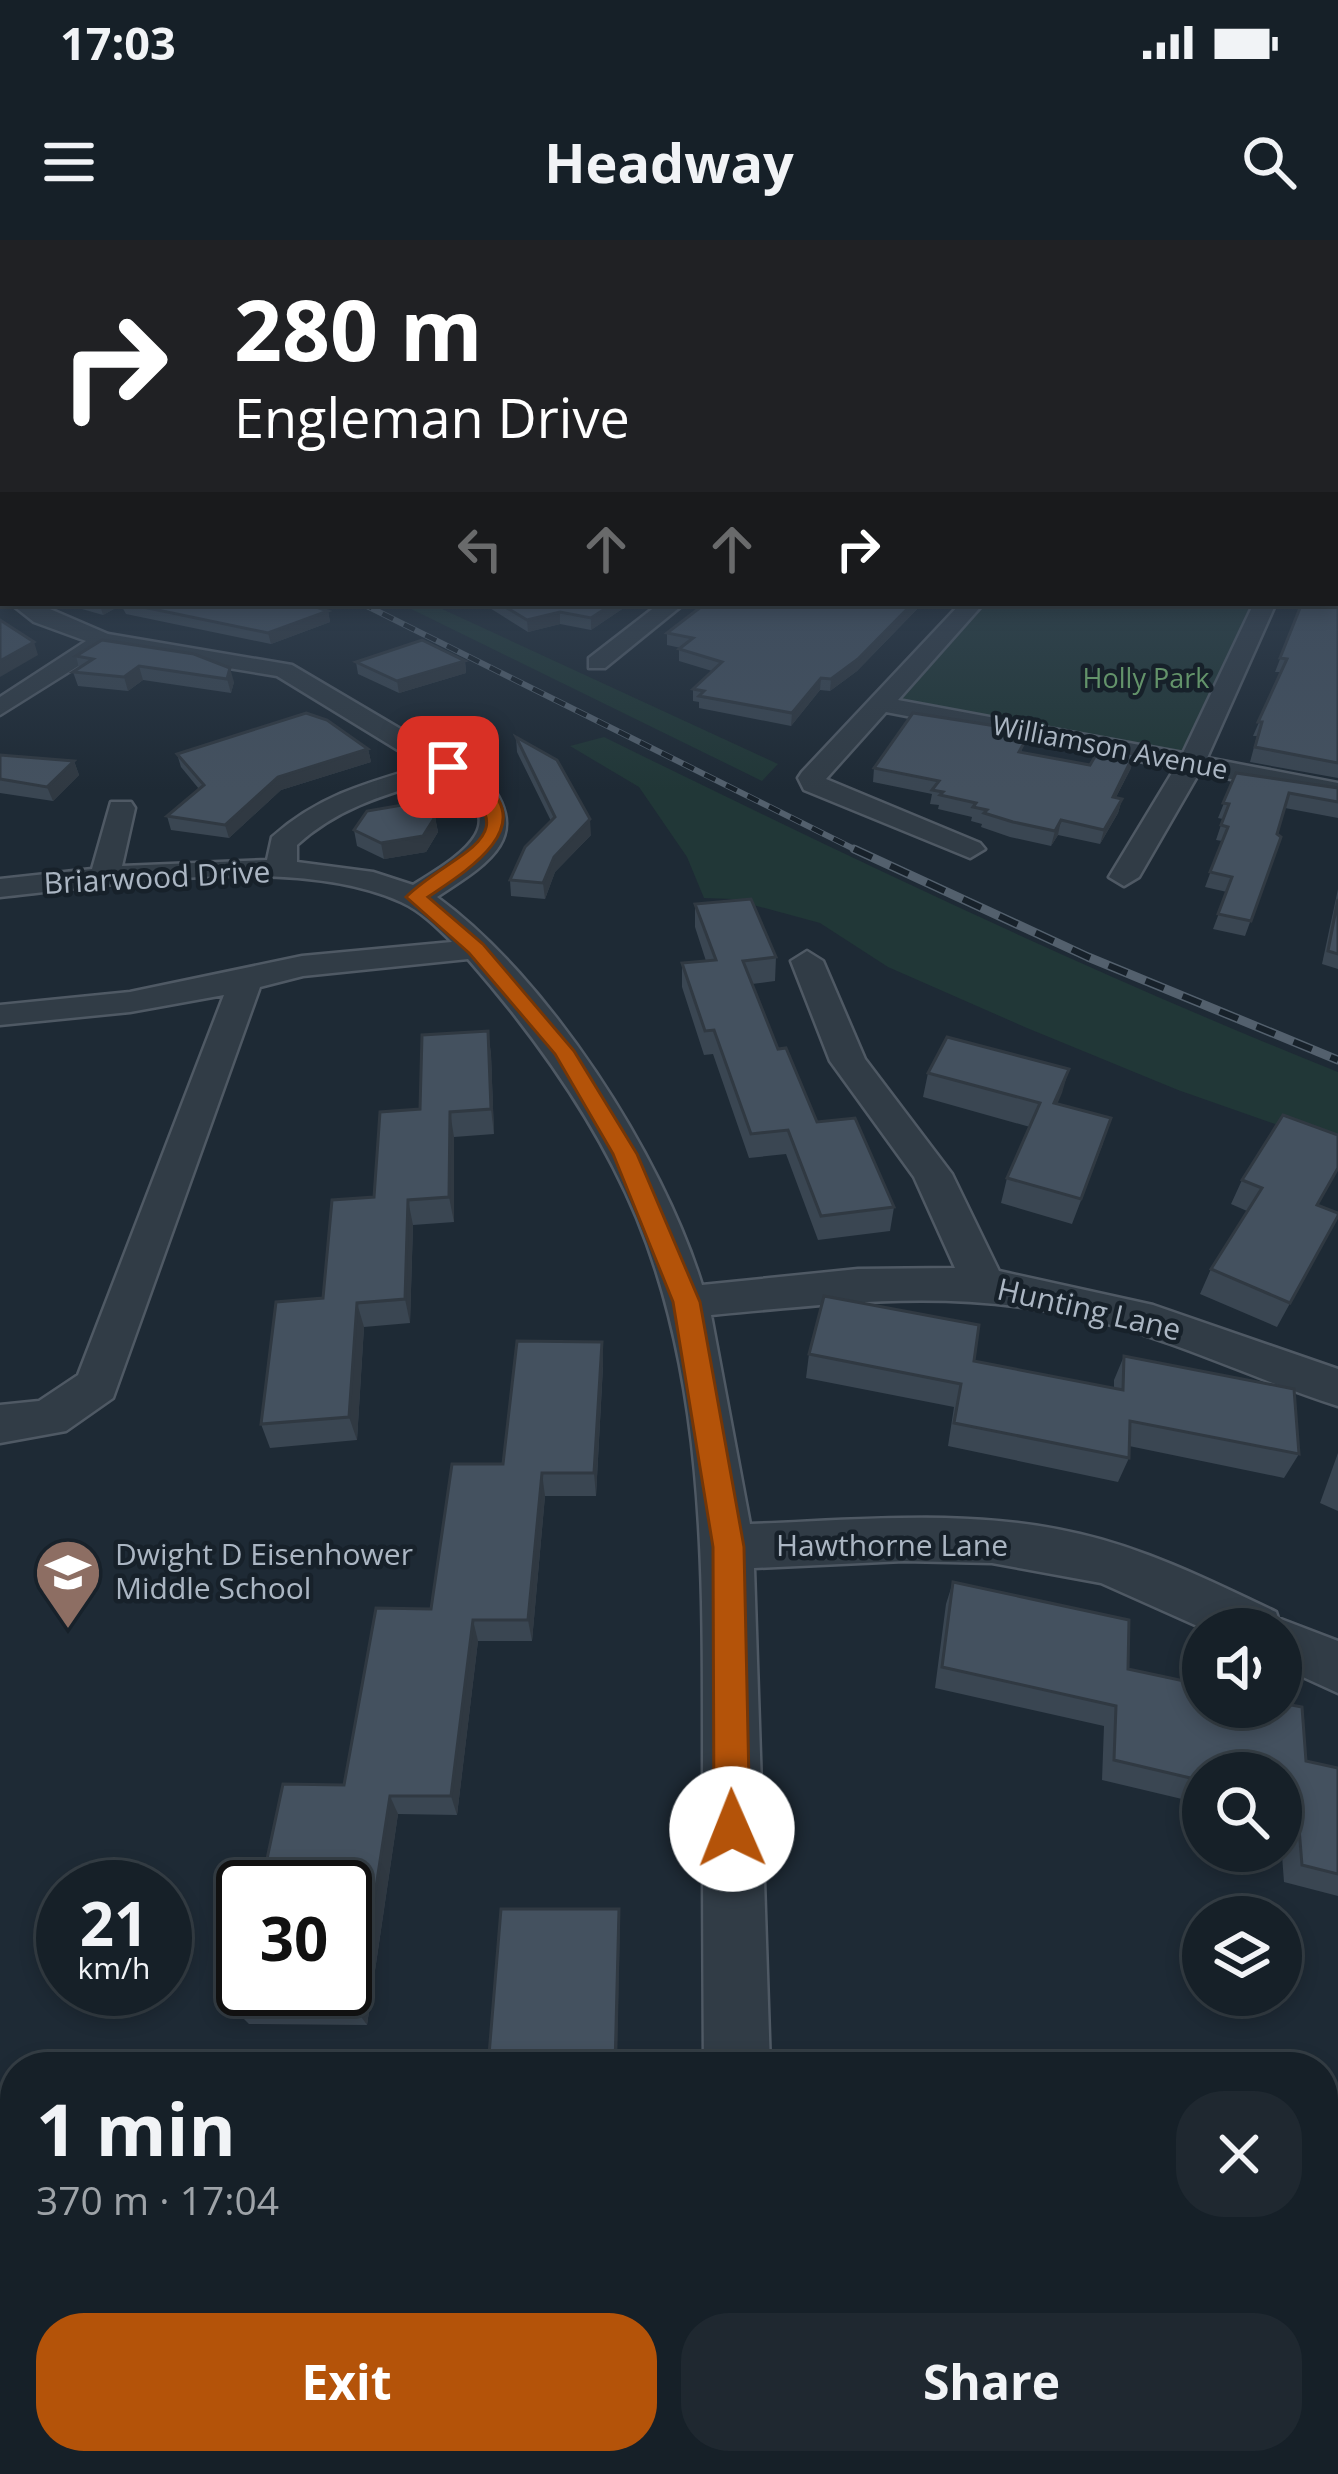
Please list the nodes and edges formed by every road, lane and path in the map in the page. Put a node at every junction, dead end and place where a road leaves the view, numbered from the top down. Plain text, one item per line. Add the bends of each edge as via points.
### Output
1 (26, 606) edge
2 (670, 606) edge
3 (970, 606) edge
4 (1263, 606) edge
5 (103, 640) junction
6 (597, 663) dead end
7 (881, 704) junction
8 (0, 708) edge
9 (1191, 764) junction
10 (448, 767) junction
11 (1338, 791) edge
12 (121, 808) dead end
13 (970, 849) dead end
14 (282, 872) junction
15 (105, 877) junction
16 (1124, 877) dead end
17 (0, 888) edge
18 (416, 897) junction
19 (476, 949) junction
20 (807, 961) dead end
21 (246, 981) junction
22 (0, 1015) edge
23 (984, 1286) junction
24 (686, 1302) junction
25 (1338, 1388) edge
26 (0, 1424) edge
27 (728, 1547) junction
28 (1210, 1608) edge
29 (1302, 1651) edge
30 (1338, 1668) edge
31 (737, 2052) edge

1 - 5 street
2 - 6 street
3 - 7 street
4 - 9 street
5 - 8 street
5 - 10 street via 284,670
7 - 9 street, Williamson Avenue
7 - 13 street via 814,784
9 - 11 street, Williamson Avenue
9 - 16 street
10 - 14 street via 356,790 326,806 282,843
10 - 18 street via 482,791 496,822 478,855
12 - 15 street
14 - 15 street, Briarwood Drive
14 - 18 street, Briarwood Drive
15 - 17 street, Briarwood Drive
18 - 19 street, Briarwood Drive
19 - 21 street via 302,966
19 - 24 street, Briarwood Drive via 564,1051 596,1102
20 - 23 street via 848,1061 932,1174
21 - 22 street
21 - 26 street via 97,1387 49,1418
23 - 24 street, Hunting Lane via 919,1282
23 - 25 street, Hunting Lane via 1177,1329
24 - 27 street, Briarwood Drive
27 - 28 street, Hawthorne Lane via 926,1540 1042,1548 1117,1567
27 - 31 street, Briarwood Drive
29 - 30 street

